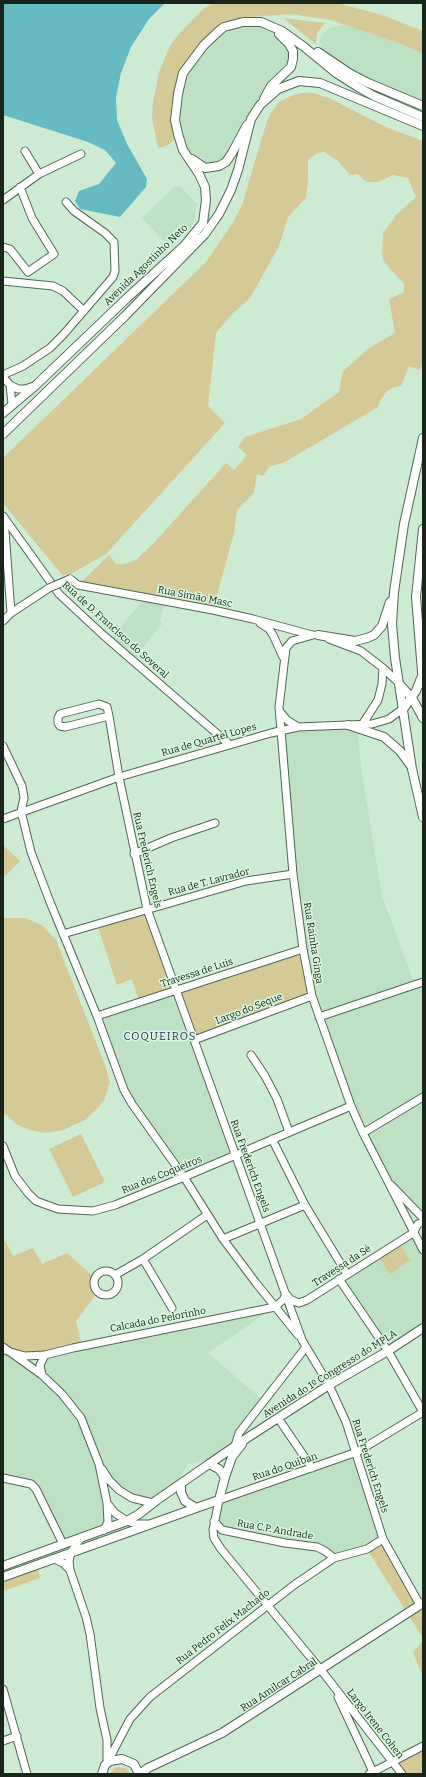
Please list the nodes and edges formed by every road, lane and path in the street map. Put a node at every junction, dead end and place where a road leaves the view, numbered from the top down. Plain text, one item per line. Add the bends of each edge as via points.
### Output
1 (261, 22) junction
2 (260, 104) junction
3 (423, 106) edge
4 (423, 117) edge
5 (251, 119) junction
6 (423, 126) edge
7 (183, 150) junction
8 (25, 151) dead end
9 (81, 154) dead end
10 (40, 174) junction
11 (20, 187) junction
12 (3, 199) edge
13 (66, 202) dead end
14 (3, 247) edge
15 (28, 272) junction
16 (3, 281) edge
17 (28, 284) junction
18 (84, 311) junction
19 (3, 376) edge
20 (10, 384) junction
21 (35, 386) junction
22 (12, 404) junction
23 (3, 413) edge
24 (3, 434) edge
25 (423, 438) edge
26 (3, 516) edge
27 (423, 529) edge
28 (394, 592) junction
29 (11, 613) junction
30 (253, 619) junction
31 (3, 621) edge
32 (315, 635) junction
33 (283, 656) junction
34 (383, 668) junction
35 (422, 668) edge
36 (400, 684) junction
37 (423, 684) edge
38 (412, 698) junction
39 (404, 708) junction
40 (280, 712) junction
41 (109, 716) junction
42 (423, 718) edge
43 (362, 724) junction
44 (348, 725) junction
45 (298, 727) junction
46 (280, 730) junction
47 (229, 744) junction
48 (3, 746) edge
49 (412, 769) junction
50 (119, 777) junction
51 (21, 811) junction
52 (423, 817) edge
53 (3, 819) edge
54 (215, 823) dead end
55 (134, 854) junction
56 (293, 874) junction
57 (147, 909) junction
58 (63, 934) junction
59 (303, 949) junction
60 (423, 982) edge
61 (176, 990) junction
62 (312, 996) junction
63 (97, 1016) junction
64 (319, 1017) junction
65 (194, 1040) junction
66 (251, 1055) dead end
67 (423, 1097) edge
68 (351, 1106) junction
69 (289, 1132) junction
70 (362, 1133) junction
71 (272, 1139) junction
72 (3, 1146) edge
73 (235, 1155) junction
74 (184, 1177) junction
75 (386, 1179) junction
76 (305, 1205) junction
77 (207, 1215) junction
78 (423, 1218) edge
79 (423, 1222) edge
80 (260, 1224) junction
81 (413, 1233) junction
82 (223, 1239) junction
83 (423, 1250) edge
84 (143, 1259) junction
85 (347, 1274) junction
86 (115, 1276) dead end
87 (339, 1279) junction
88 (284, 1293) junction
89 (275, 1307) junction
90 (172, 1308) dead end
91 (423, 1328) edge
92 (302, 1340) junction
93 (306, 1347) junction
94 (5, 1349) edge
95 (388, 1351) junction
96 (45, 1355) junction
97 (42, 1375) junction
98 (329, 1385) junction
99 (423, 1412) edge
100 (278, 1418) junction
101 (247, 1438) junction
102 (235, 1446) junction
103 (357, 1452) junction
104 (99, 1464) junction
105 (209, 1464) junction
106 (312, 1468) junction
107 (224, 1477) junction
108 (3, 1478) edge
109 (181, 1484) junction
110 (107, 1503) junction
111 (153, 1503) junction
112 (218, 1504) junction
113 (196, 1508) junction
114 (214, 1521) junction
115 (127, 1522) junction
116 (150, 1524) junction
117 (104, 1530) junction
118 (82, 1538) junction
119 (383, 1539) junction
120 (63, 1544) junction
121 (71, 1552) junction
122 (334, 1558) junction
123 (54, 1559) junction
124 (3, 1566) edge
125 (70, 1570) junction
126 (3, 1578) edge
127 (266, 1606) junction
128 (422, 1606) edge
129 (321, 1670) junction
130 (333, 1686) junction
131 (3, 1689) edge
132 (17, 1736) junction
133 (3, 1741) edge
134 (423, 1746) edge
135 (393, 1762) junction
136 (102, 1771) edge
137 (372, 1773) edge
138 (27, 1774) edge
139 (140, 1774) edge
140 (402, 1774) edge

1 - 2 main road via 289,44 293,51 293,59 287,72 270,86
1 - 3 main road via 284,29 366,82
1 - 4 main road, Avenida Agostinho Neto via 282,31 358,87
1 - 7 main road, Avenida Agostinho Neto via 243,22 224,27 209,40 183,73 175,120
2 - 5 main road, Avenida Agostinho Neto
2 - 6 main road, Avenida Agostinho Neto via 284,86 299,81 315,82
5 - 7 main road via 226,162 219,166 202,167
5 - 24 main road, Avenida Agostinho Neto via 231,190 205,234
7 - 21 main road, Avenida Agostinho Neto via 205,187 203,223 184,246
8 - 10 street
9 - 10 street
10 - 11 street
11 - 12 street
11 - 15 street via 32,218 54,254
13 - 18 street via 114,242 113,277
14 - 15 street via 10,249
15 - 17 street
16 - 17 street
17 - 18 street via 53,286 63,291
18 - 19 street via 50,348
19 - 20 street
20 - 21 street via 18,389
20 - 22 street
21 - 22 main road, Avenida Agostinho Neto
22 - 23 main road, Avenida Agostinho Neto
25 - 28 main road via 404,524
26 - 29 street
26 - 47 street, Rua de D. Francisco do Soveral via 59,594
27 - 35 main road via 416,598
28 - 32 main road via 382,626 374,635 355,641
28 - 36 main road via 393,642
29 - 30 street, Rua Simão Masc, bridge via 49,588 70,579 78,586
29 - 31 street
30 - 32 street, Rua Simão Masc
30 - 33 street via 269,629
32 - 33 street via 292,642
32 - 34 street via 361,651
33 - 40 street, Rua Rainha Ginga
34 - 36 street
34 - 43 street via 378,700
35 - 37 main road
35 - 38 main road via 419,684
36 - 38 main road
36 - 39 main road
38 - 39 main road
38 - 42 main road
39 - 43 street, Rua de Quartel Lopes via 389,719
39 - 49 main road
40 - 45 street
40 - 46 street, Rua Rainha Ginga
41 - 41 street via 107,707 99,704 60,714 57,720 58,724 65,727
41 - 50 street, Rua Frederich Engels
43 - 44 street, Rua de Quartel Lopes
44 - 45 street, Rua de Quartel Lopes
44 - 49 main road via 384,737 400,751
45 - 46 street, Rua de Quartel Lopes
46 - 47 street, Rua de Quartel Lopes
46 - 56 street, Rua Rainha Ginga
47 - 50 street, Rua de Quartel Lopes
48 - 51 street via 22,786 24,798
49 - 52 main road
50 - 51 street, Rua de Quartel Lopes
50 - 55 street, Rua Frederich Engels
51 - 53 street
51 - 58 street via 31,852
54 - 55 street
55 - 57 street, Rua Frederich Engels
56 - 57 street, Rua de T. Lavrador via 246,881
56 - 59 street, Rua Rainha Ginga
57 - 58 street, Rua de T. Lavrador
57 - 61 street, Rua Frederich Engels
58 - 63 street
59 - 61 street, Travessa de Luis
59 - 62 street, Rua Rainha Ginga
60 - 64 street
61 - 63 street, Travessa de Luis
61 - 65 street, Rua Frederich Engels
62 - 64 street, Rua Rainha Ginga
62 - 65 street, Largo do Seque
63 - 74 street via 124,1090
64 - 68 street, Rua Rainha Ginga
65 - 73 street, Rua Frederich Engels
66 - 69 street via 277,1099
67 - 70 street
68 - 69 street, Rua dos Coqueiros
68 - 70 street, Rua Rainha Ginga
69 - 71 street, Rua dos Coqueiros
70 - 75 street, Rua Rainha Ginga
71 - 73 street, Rua dos Coqueiros
71 - 76 street
72 - 74 street, Rua dos Coqueiros via 15,1176 28,1193 36,1201 58,1209 93,1211 115,1205
73 - 74 street, Rua dos Coqueiros
73 - 80 street, Rua Frederich Engels
74 - 77 street
75 - 78 street
75 - 81 street, Rua Rainha Ginga
76 - 80 street
76 - 85 street
77 - 82 street
77 - 84 street
79 - 81 street, Travessa da Sé via 418,1224
80 - 82 street
80 - 88 street, Rua Frederich Engels
81 - 83 street, Rua Rainha Ginga
81 - 85 street, Travessa da Sé
82 - 89 street
84 - 86 street
84 - 90 street
85 - 87 street, Travessa da Sé
87 - 88 street, Travessa da Sé via 308,1300 299,1303
87 - 95 street
88 - 89 street via 284,1299
88 - 92 street, Rua Frederich Engels
89 - 92 street
89 - 96 street, Calcada do Pelorinho
91 - 95 main road, Avenida do 1º Congresso do MPLA
92 - 93 street, Rua Frederich Engels
93 - 98 street, Rua Frederich Engels
93 - 102 street via 239,1433
94 - 96 street, Calcada do Pelorinho via 25,1356
94 - 97 street
95 - 98 main road, Avenida do 1º Congresso do MPLA
95 - 99 street
96 - 97 street via 40,1365
97 - 104 street via 79,1414 86,1426
98 - 100 main road, Avenida do 1º Congresso do MPLA
98 - 103 street, Rua Frederich Engels
99 - 103 street, Rua do Quiban
100 - 101 main road, Avenida do 1º Congresso do MPLA
100 - 106 street
101 - 102 main road, Avenida do 1º Congresso do MPLA
101 - 107 main road, Avenida do 1º Congresso do MPLA via 232,1457
102 - 105 main road, Avenida do 1º Congresso do MPLA
103 - 106 street, Rua do Quiban
103 - 119 street, Rua Frederich Engels
104 - 110 street
104 - 111 street via 119,1490 132,1498
105 - 107 main road via 219,1469
105 - 109 main road
106 - 112 street, Rua do Quiban
107 - 112 main road
108 - 120 street via 31,1484 36,1489
109 - 111 main road
109 - 113 main road via 185,1501
110 - 115 street
110 - 117 street via 108,1522
111 - 115 main road
112 - 113 main road
112 - 114 street
113 - 116 main road
114 - 122 street, Rua C.P. Andrade via 222,1530 318,1547
114 - 127 street via 214,1538 217,1543
115 - 116 street
115 - 117 main road
116 - 121 main road
117 - 118 main road
118 - 120 main road
118 - 121 street
119 - 122 street, Rua Pedro Felix Machado via 367,1549
119 - 128 street, Rua Frederich Engels
120 - 124 main road
121 - 123 main road
121 - 125 street
122 - 127 street, Rua Pedro Felix Machado
123 - 125 street
123 - 126 main road
125 - 136 street via 90,1634 107,1740 108,1752
127 - 129 street
127 - 136 street, Rua Pedro Felix Machado via 140,1707 130,1718
128 - 129 main road, Rua Amilcar Cabral
129 - 130 street
129 - 139 main road, Rua Amilcar Cabral via 222,1733
130 - 135 street, Largo Irene Cohen
130 - 137 street
131 - 132 street
132 - 133 street
132 - 138 street
134 - 135 street
135 - 137 street
135 - 140 street, Largo Irene Cohen
136 - 139 main road via 110,1761 122,1758 134,1764

